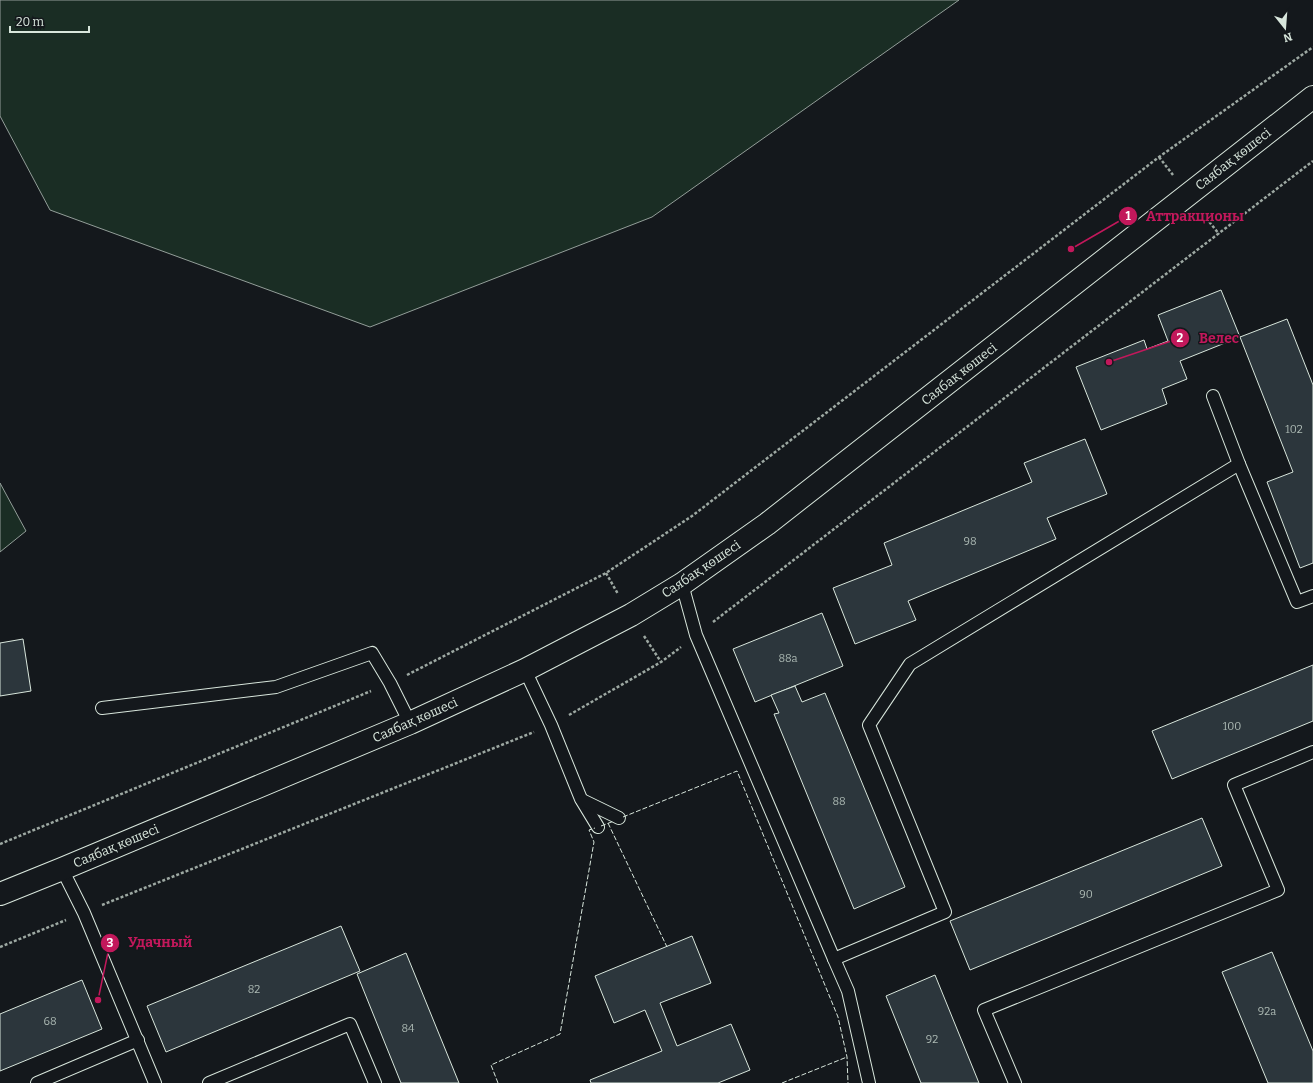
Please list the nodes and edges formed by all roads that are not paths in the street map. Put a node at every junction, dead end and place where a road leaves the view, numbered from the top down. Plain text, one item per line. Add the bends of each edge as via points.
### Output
1 (1313, 97) edge
2 (1213, 396) dead end
3 (1239, 464) junction
4 (682, 584) junction
5 (1313, 596) edge
6 (525, 670) junction
7 (102, 708) dead end
8 (410, 723) junction
9 (1313, 752) edge
10 (581, 799) junction
11 (619, 818) dead end
12 (598, 827) dead end
13 (62, 869) junction
14 (0, 894) edge
15 (834, 958) junction
16 (138, 1040) junction
17 (37, 1083) edge
18 (155, 1083) edge
19 (209, 1083) edge
20 (375, 1083) edge
21 (869, 1083) edge
22 (1015, 1083) edge

1 - 4 street, Саябақ көшесі via 767,524
2 - 3 lane
3 - 5 lane via 1297,602
3 - 15 lane via 910,664 869,725 945,912
4 - 6 street, Саябақ көшесі via 631,616
4 - 15 lane via 696,635
6 - 8 street, Саябақ көшесі
6 - 10 lane
7 - 8 lane via 276,686 372,653
8 - 13 street, Саябақ көшесі
9 - 22 lane via 1234,785 1278,890 984,1010
10 - 11 lane
10 - 12 lane
13 - 14 street, Саябақ көшесі
13 - 16 lane via 84,913
15 - 21 lane via 848,991
16 - 17 lane
16 - 18 lane
19 - 20 lane via 350,1024

